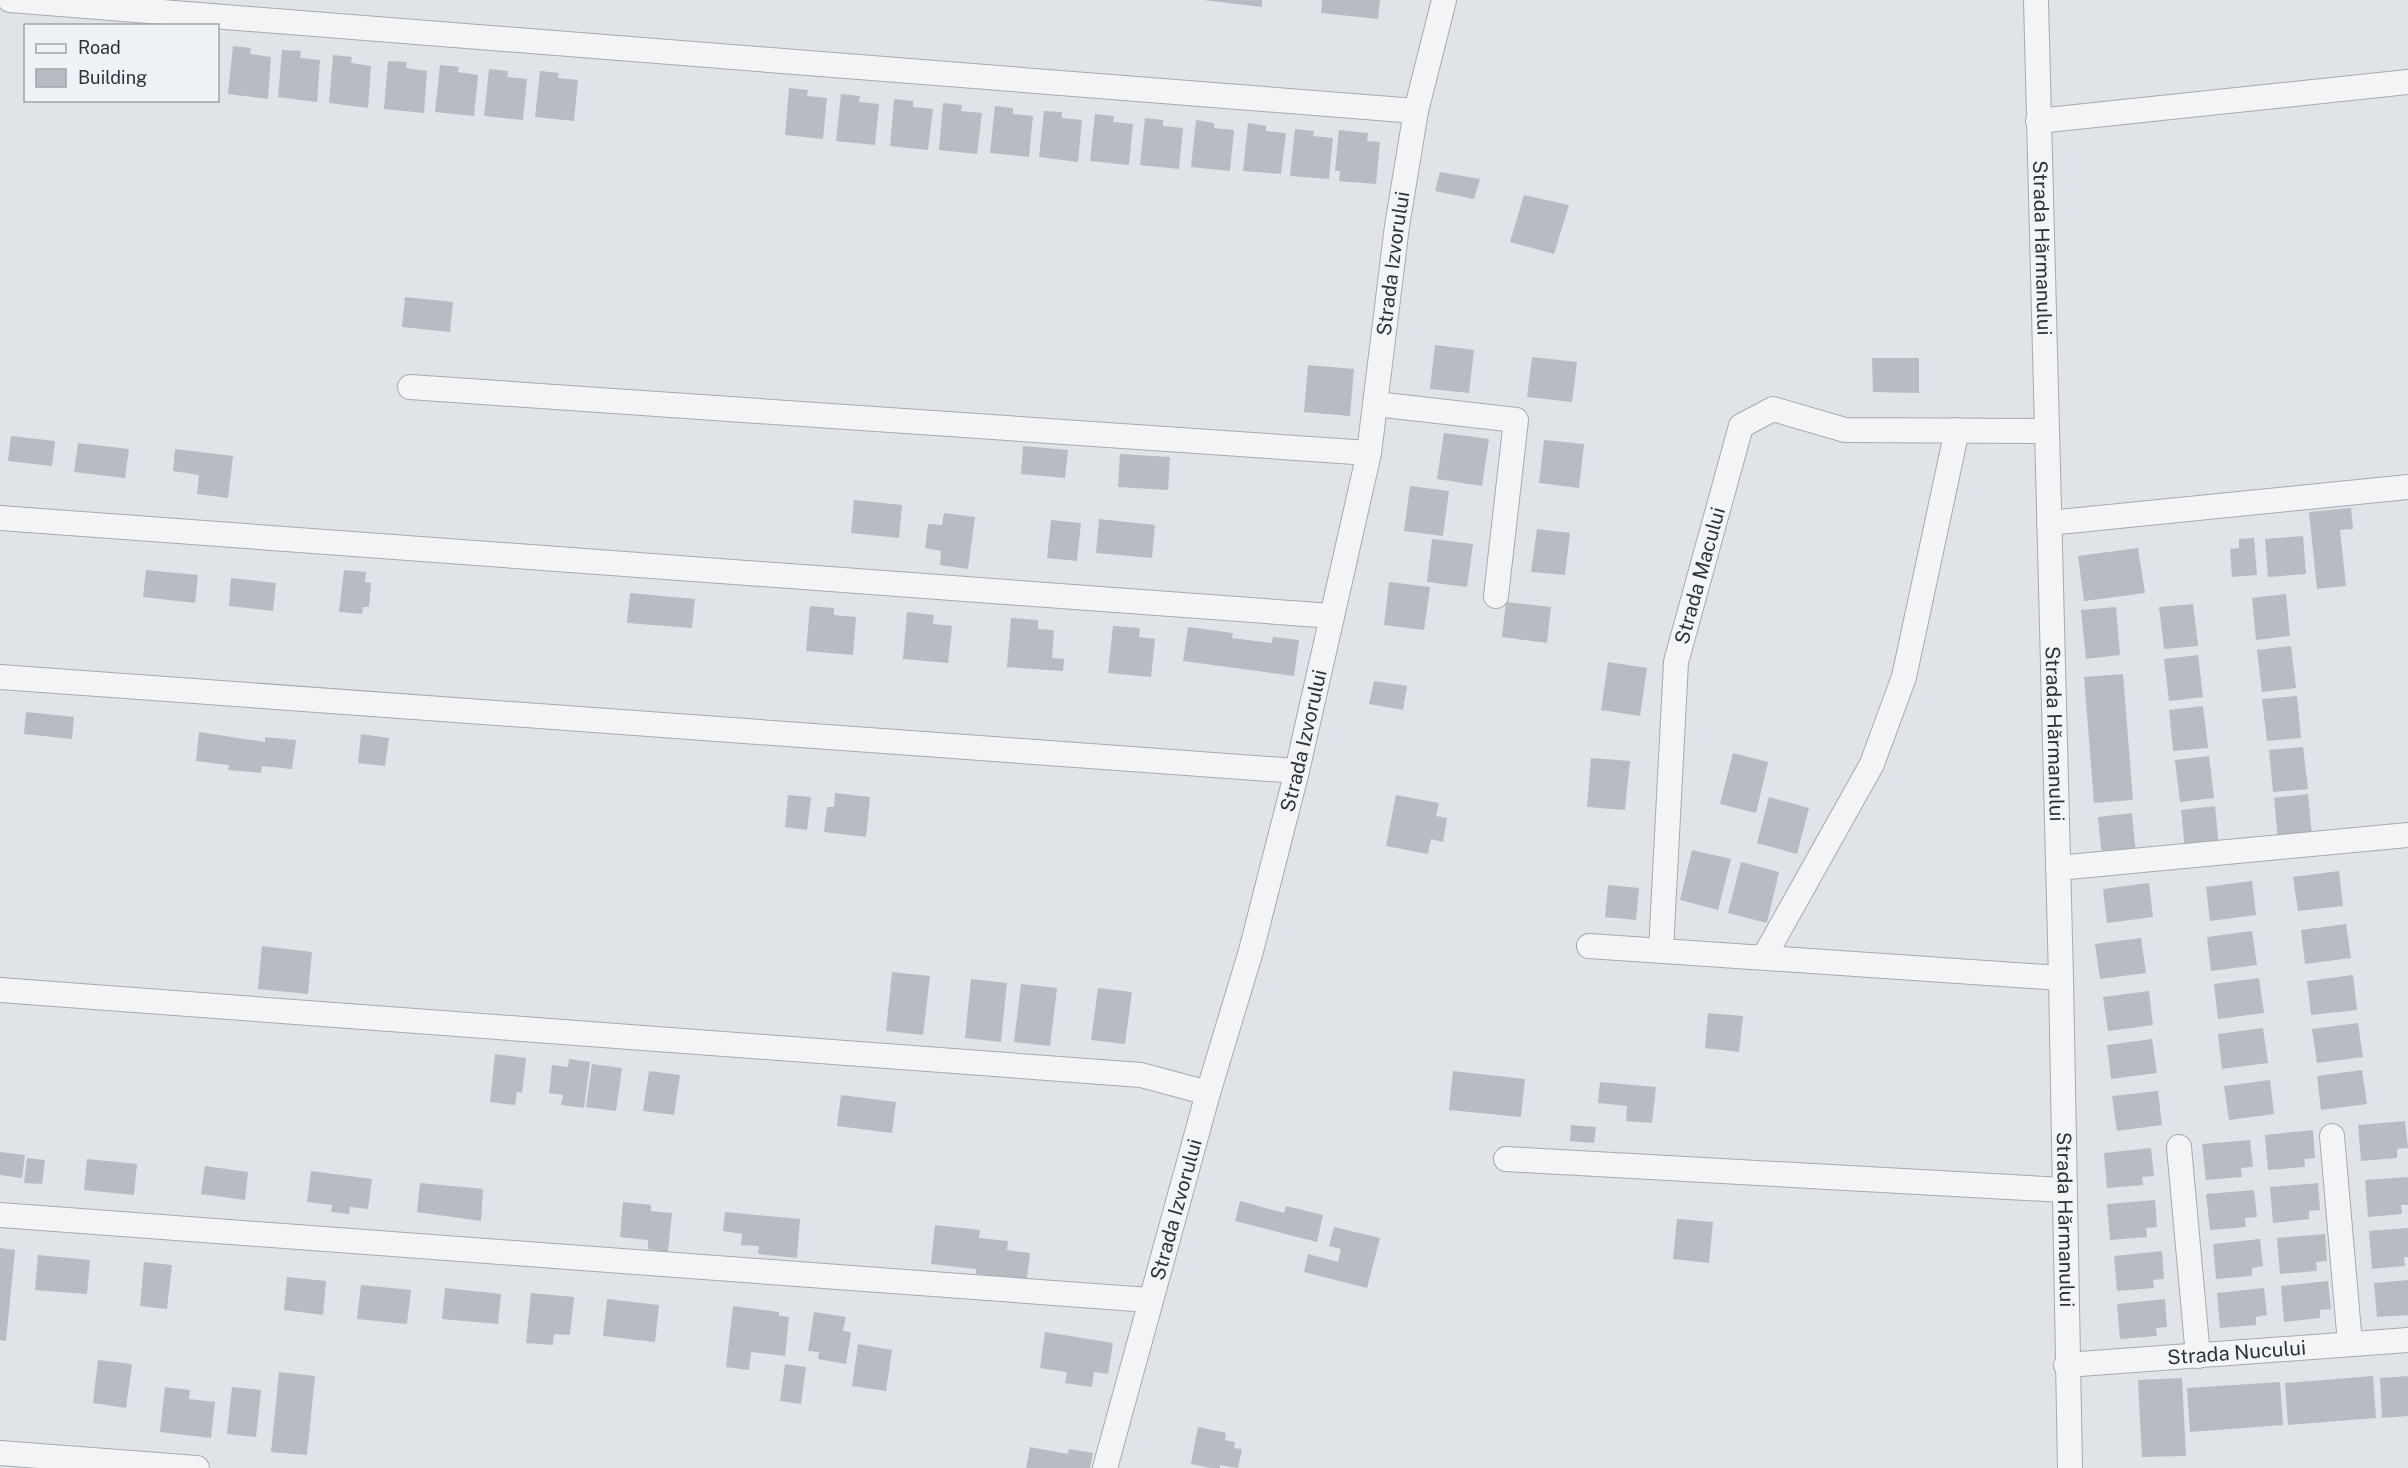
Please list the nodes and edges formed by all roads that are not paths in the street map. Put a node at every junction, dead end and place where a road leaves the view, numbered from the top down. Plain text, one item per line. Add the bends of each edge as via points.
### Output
1 (10, 0) edge
2 (1444, 0) edge
3 (2036, 0) edge
4 (2408, 82) edge
5 (1416, 111) junction
6 (2038, 121) junction
7 (410, 387) dead end
8 (1376, 404) junction
9 (1957, 430) junction
10 (2046, 431) junction
11 (1369, 453) junction
12 (2408, 487) edge
13 (0, 518) edge
14 (2049, 523) junction
15 (1496, 596) dead end
16 (1332, 616) junction
17 (0, 677) edge
18 (1298, 771) junction
19 (2408, 835) edge
20 (2058, 868) junction
21 (1589, 946) dead end
22 (1660, 950) junction
23 (1764, 957) junction
24 (2061, 978) junction
25 (0, 990) edge
26 (1208, 1093) junction
27 (2332, 1136) dead end
28 (2179, 1147) dead end
29 (1506, 1159) dead end
30 (2063, 1191) junction
31 (0, 1215) edge
32 (1149, 1300) junction
33 (2408, 1340) edge
34 (2350, 1344) junction
35 (2198, 1356) junction
36 (2067, 1365) junction
37 (0, 1453) edge
38 (197, 1468) edge
39 (1105, 1468) edge
40 (2070, 1468) edge

1 - 5 street
2 - 5 street, Strada Izvorului
3 - 6 street, Strada Hărmanului
4 - 6 street
5 - 8 street, Strada Izvorului via 1397,226
6 - 10 street, Strada Hărmanului
7 - 11 street
8 - 11 street, Strada Izvorului
8 - 15 street via 1516,420
9 - 10 street, Strada Macului
9 - 22 street, Strada Macului via 1845,430 1773,409 1741,426 1676,662
9 - 23 street via 1904,677 1872,764
10 - 14 street, Strada Hărmanului
11 - 16 street, Strada Izvorului
12 - 14 street
13 - 16 street
14 - 20 street, Strada Hărmanului
16 - 18 street, Strada Izvorului
17 - 18 street
18 - 26 street, Strada Izvorului via 1251,951
19 - 20 street
20 - 24 street, Strada Hărmanului
21 - 22 street
22 - 23 street
23 - 24 street
24 - 30 street, Strada Hărmanului
25 - 26 street via 1141,1075
26 - 32 street, Strada Izvorului
27 - 34 street
28 - 35 street
29 - 30 street
30 - 36 street, Strada Hărmanului
31 - 32 street
32 - 39 street, Strada Izvorului
33 - 34 street, Strada Nucului
34 - 35 street, Strada Nucului
35 - 36 street, Strada Nucului
36 - 40 street, Strada Hărmanului
37 - 38 street

